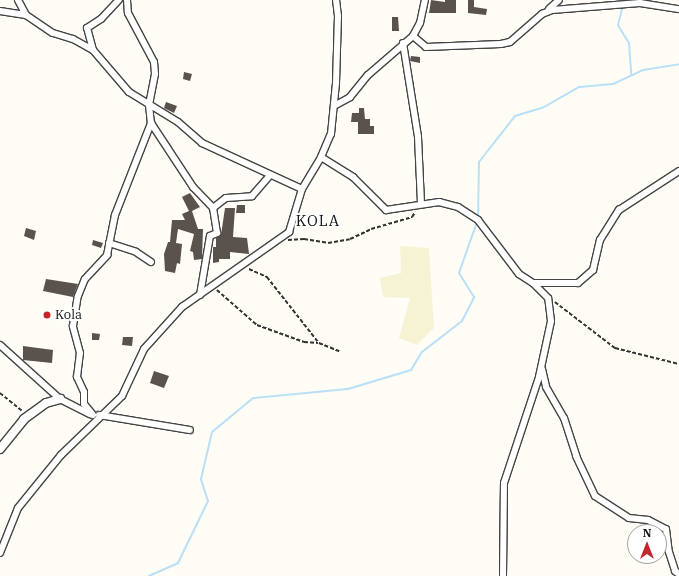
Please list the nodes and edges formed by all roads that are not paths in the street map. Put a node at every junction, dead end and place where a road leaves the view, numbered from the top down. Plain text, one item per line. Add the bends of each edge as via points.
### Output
1 (18, 0) edge
2 (119, 0) edge
3 (127, 0) edge
4 (336, 0) edge
5 (425, 0) edge
6 (560, 0) edge
7 (646, 0) edge
8 (640, 3) junction
9 (679, 9) edge
10 (0, 11) edge
11 (26, 14) junction
12 (542, 14) junction
13 (413, 36) junction
14 (403, 43) junction
15 (93, 50) junction
16 (149, 105) junction
17 (334, 106) junction
18 (151, 124) junction
19 (321, 157) junction
20 (679, 171) edge
21 (270, 175) junction
22 (302, 188) junction
23 (420, 204) junction
24 (212, 208) junction
25 (109, 243) junction
26 (151, 262) dead end
27 (533, 283) junction
28 (200, 295) junction
29 (0, 344) edge
30 (541, 366) junction
31 (60, 399) junction
32 (93, 415) junction
33 (102, 415) junction
34 (190, 430) dead end
35 (0, 449) edge
36 (0, 553) edge
37 (679, 574) edge
38 (503, 576) edge

1 - 11 street
2 - 15 street via 101,19 87,28
3 - 16 street via 128,13 154,62 155,74
4 - 17 street via 338,16
5 - 13 street via 420,23
6 - 12 street
7 - 8 street
8 - 9 street
8 - 12 street via 573,7
10 - 11 street
11 - 15 street via 53,33 73,39
12 - 13 street via 518,36 501,44 426,47
13 - 14 street
14 - 17 street via 368,75 350,96
14 - 23 street via 418,137
15 - 16 street via 129,92
16 - 18 street
16 - 21 street via 178,122 202,143
17 - 19 street via 331,134
18 - 24 street via 193,187
18 - 25 street via 115,215
19 - 22 street
19 - 23 street via 353,177 386,210
20 - 27 street via 619,210 600,240 594,270 578,283
21 - 22 street
21 - 24 street via 252,196 226,198
22 - 28 street via 289,232
23 - 27 street via 439,202 458,207 478,220 519,274
24 - 28 street via 217,233 210,236
25 - 26 street via 136,252
25 - 32 street via 107,255 84,280 78,296 73,326 80,353 77,377 84,392 84,404
27 - 30 street via 548,298 551,321
28 - 33 street via 182,308 144,349 122,396
29 - 31 street
30 - 37 street via 546,387 564,418 576,456 595,496 629,518 648,520 666,529 669,552 675,571
30 - 38 street via 504,483
31 - 32 street
31 - 35 street via 46,403 28,416
32 - 33 street
33 - 34 street
33 - 36 street via 61,455 18,508

